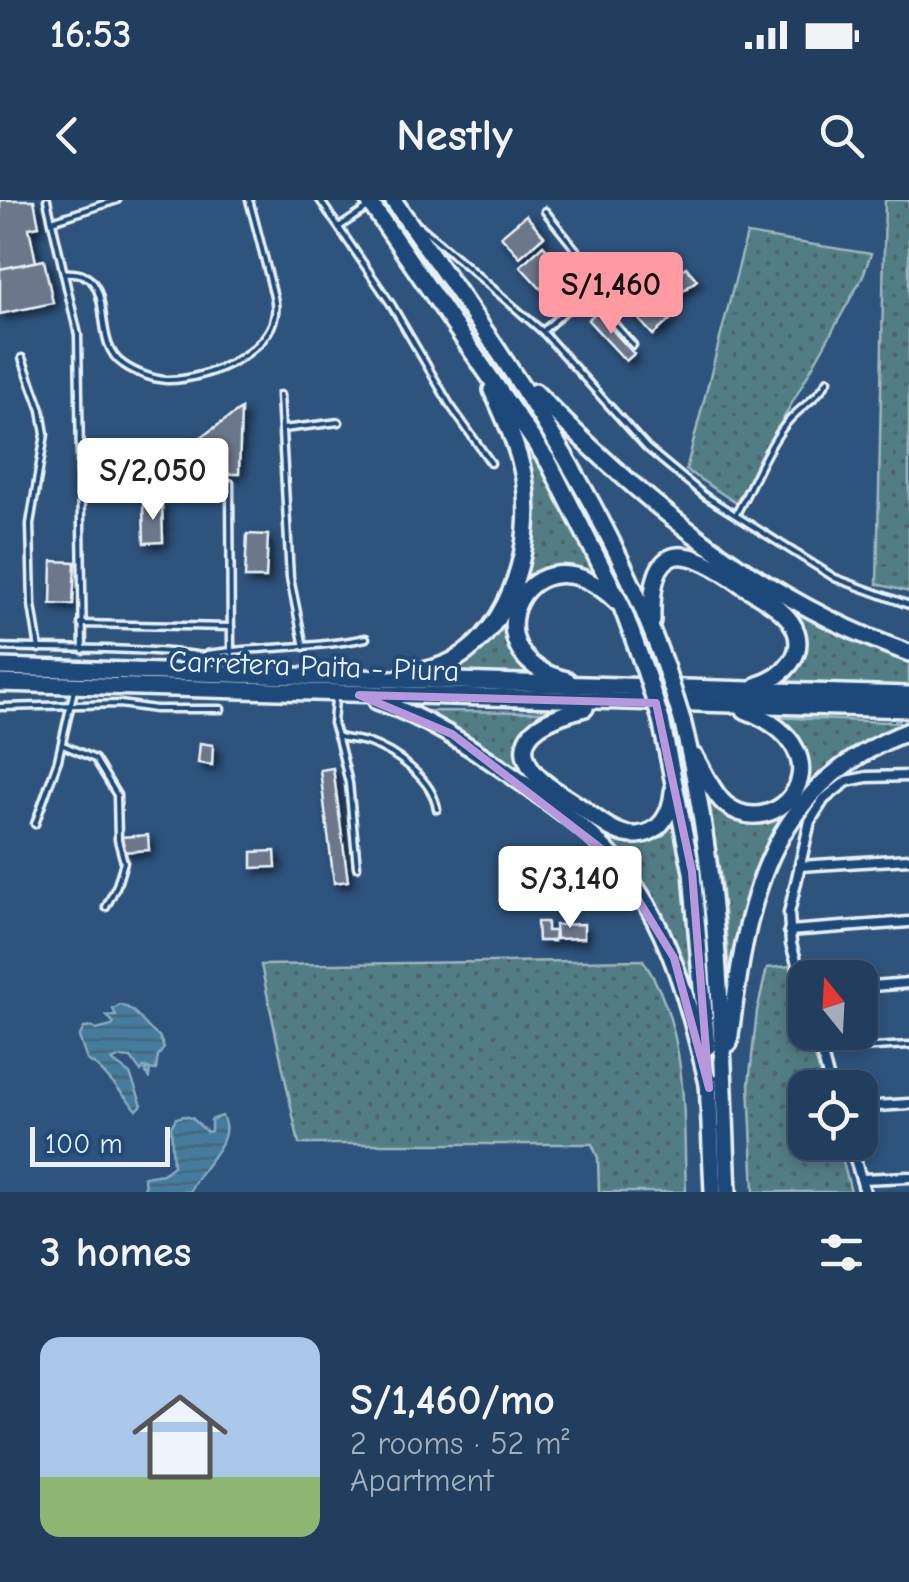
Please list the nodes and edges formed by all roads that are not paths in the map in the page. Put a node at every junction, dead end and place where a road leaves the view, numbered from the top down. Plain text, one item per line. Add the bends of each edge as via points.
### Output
1 (47, 200) edge
2 (117, 200) edge
3 (249, 200) edge
4 (320, 200) edge
5 (393, 200) edge
6 (370, 203) edge
7 (545, 210) dead end
8 (404, 215) junction
9 (52, 222) junction
10 (339, 228) junction
11 (64, 273) junction
12 (586, 293) junction
13 (542, 331) junction
14 (633, 345) dead end
15 (474, 350) junction
16 (22, 358) dead end
17 (512, 368) junction
18 (828, 380) dead end
19 (280, 395) dead end
20 (339, 422) dead end
21 (283, 429) junction
22 (491, 463) dead end
23 (230, 482) dead end
24 (735, 514) junction
25 (909, 605) edge
26 (622, 607) junction
27 (81, 624) junction
28 (231, 627) junction
29 (652, 630) junction
30 (366, 638) dead end
31 (0, 647) edge
32 (304, 647) junction
33 (39, 649) junction
34 (83, 650) junction
35 (231, 650) junction
36 (909, 653) edge
37 (197, 655) junction
38 (0, 667) edge
39 (234, 667) junction
40 (0, 683) edge
41 (76, 686) junction
42 (595, 686) junction
43 (362, 688) junction
44 (744, 690) junction
45 (335, 694) junction
46 (909, 694) edge
47 (603, 702) junction
48 (69, 705) junction
49 (732, 706) junction
50 (0, 707) edge
51 (222, 709) dead end
52 (909, 710) edge
53 (909, 731) edge
54 (337, 736) junction
55 (688, 744) junction
56 (62, 746) junction
57 (909, 776) edge
58 (674, 779) junction
59 (438, 810) dead end
60 (34, 824) dead end
61 (909, 859) edge
62 (358, 866) dead end
63 (800, 866) junction
64 (106, 906) dead end
65 (909, 922) edge
66 (789, 931) junction
67 (797, 960) edge
68 (909, 983) edge
69 (878, 986) edge
70 (909, 1045) edge
71 (878, 1047) edge
72 (821, 1050) edge
73 (826, 1070) edge
74 (716, 1088) junction
75 (909, 1104) edge
76 (878, 1107) edge
77 (856, 1160) edge
78 (909, 1177) edge
79 (862, 1179) junction
80 (713, 1192) edge
81 (728, 1192) edge
82 (865, 1192) edge

1 - 9 lane
2 - 9 lane
3 - 11 lane via 277,306 264,340 230,364 168,380 120,363 110,352 94,283 81,272
4 - 10 lane
5 - 8 highway
6 - 10 lane
6 - 15 highway
7 - 12 lane via 600,280
8 - 13 lane
8 - 17 highway
9 - 11 lane
10 - 22 lane
11 - 27 lane via 78,335
12 - 13 lane
12 - 14 lane
13 - 24 lane via 647,448
15 - 26 highway via 550,463
15 - 43 highway via 524,478 525,534 513,586 484,634 455,660
16 - 33 lane via 45,434 30,524
17 - 29 highway via 592,502
17 - 36 highway via 602,458 708,546 815,612
18 - 24 lane via 783,428
19 - 21 lane
20 - 21 lane
21 - 32 lane via 290,578
23 - 28 lane
24 - 25 lane via 835,578
26 - 42 highway via 595,582 569,573 536,582 516,608 515,640 527,662
26 - 58 highway, bridge
27 - 28 lane
27 - 34 lane
28 - 35 lane
29 - 44 highway via 653,584 662,565 685,556 708,562 782,612 797,634 795,657 784,672
29 - 55 highway, bridge
30 - 32 lane
31 - 33 lane
32 - 35 lane
33 - 34 lane
34 - 37 lane
35 - 37 lane
35 - 39 lane
37 - 39 lane
38 - 39 highway, Carretera Paita - Piura
39 - 43 highway, Carretera Paita - Piura
40 - 41 highway, Carretera Paita - Piura
41 - 45 highway, Carretera Paita - Piura
41 - 48 lane
42 - 43 highway, Carretera Paita - Piura
42 - 44 highway
43 - 45 highway, Carretera Paita - Piura
43 - 47 highway, Carretera Paita - Piura
43 - 74 highway via 452,734 612,856 650,908 674,958
44 - 46 highway
45 - 54 lane
47 - 49 highway, Carretera Paita - Piura
47 - 58 highway via 536,727 527,751 536,775 631,835 650,832 666,817
48 - 50 lane
48 - 51 lane
48 - 56 lane
49 - 52 highway, Carretera Paita - Piura
49 - 55 highway via 776,726 796,747 800,781 784,804 758,814 728,806
53 - 74 highway via 826,778 776,846 745,938
54 - 59 lane via 390,753 423,781
54 - 62 lane
55 - 74 highway via 708,848
56 - 60 lane
56 - 64 lane via 95,759 116,796 124,862
57 - 63 street via 840,785 810,821
58 - 74 highway via 692,872
61 - 63 street
63 - 66 street
65 - 66 street
66 - 67 street
68 - 69 street
70 - 71 lane
72 - 73 street
74 - 80 highway
74 - 81 highway
75 - 76 street
77 - 79 street
78 - 79 street
79 - 82 street

